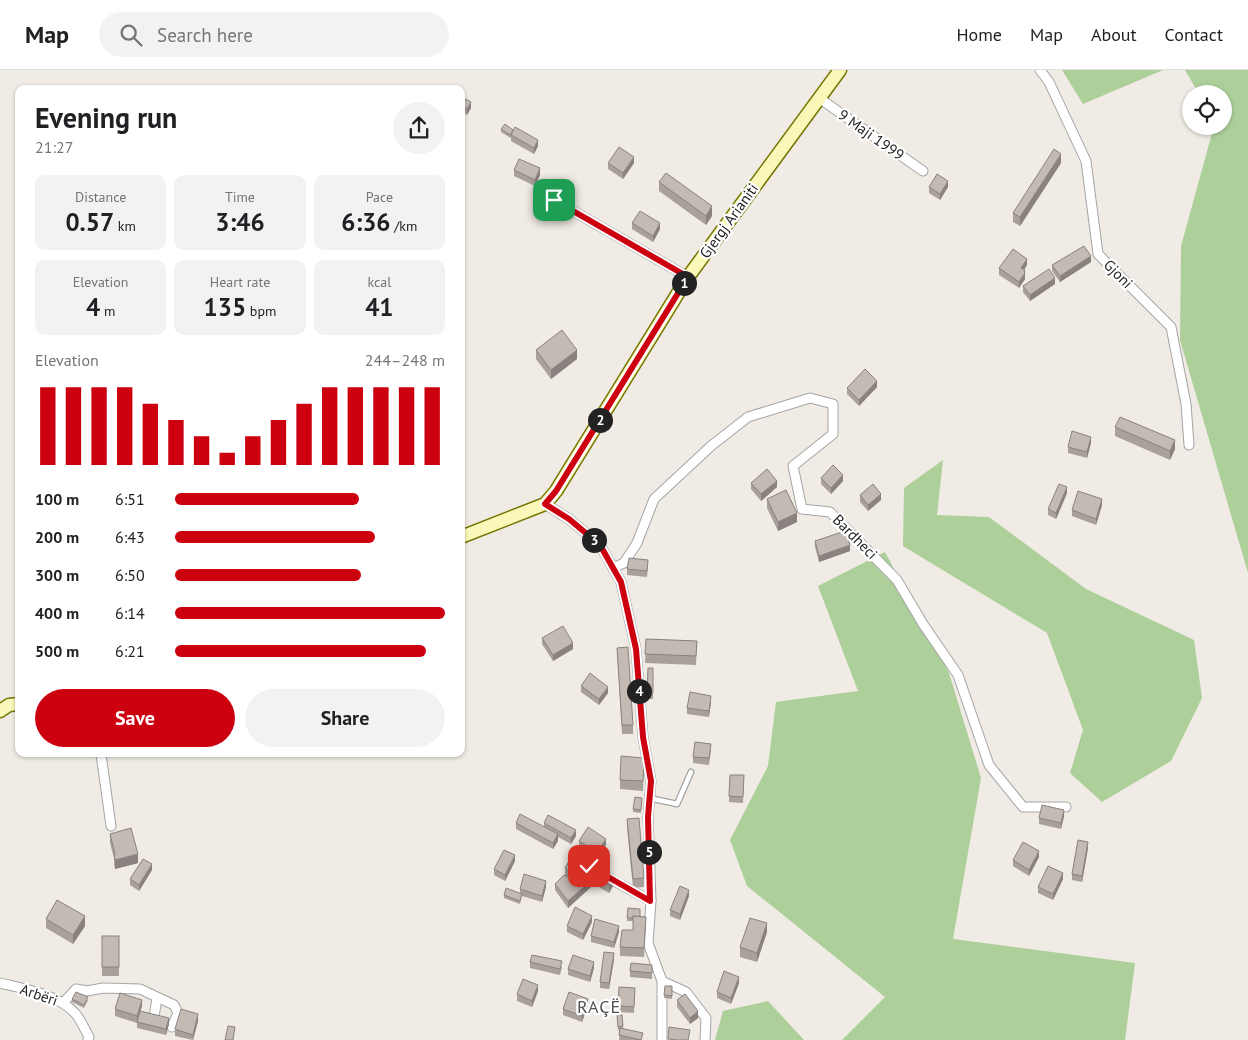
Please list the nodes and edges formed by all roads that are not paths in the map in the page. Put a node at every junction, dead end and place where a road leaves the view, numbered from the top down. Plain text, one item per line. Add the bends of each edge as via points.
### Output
1 (840, 70) edge
2 (1040, 70) edge
3 (819, 98) junction
4 (923, 172) dead end
5 (554, 200) dead end
6 (688, 277) junction
7 (1189, 445) dead end
8 (545, 504) junction
9 (465, 535) edge
10 (613, 568) junction
11 (15, 704) edge
12 (0, 712) edge
13 (101, 757) edge
14 (691, 772) dead end
15 (649, 798) junction
16 (1066, 807) dead end
17 (111, 826) dead end
18 (597, 871) edge
19 (650, 901) junction
20 (662, 982) junction
21 (0, 983) edge
22 (157, 998) junction
23 (63, 1003) junction
24 (154, 1017) edge
25 (172, 1027) dead end
26 (89, 1039) edge
27 (662, 1040) edge
28 (704, 1040) edge

1 - 3 main road, Gjergj Arianiti
2 - 7 street, Gjoni via 1049,82 1086,161 1098,254 1171,327 1186,404
3 - 4 street, 9 Maji 1999
3 - 6 main road, Gjergj Arianiti
5 - 6 street
6 - 8 main road, Gjergj Arianiti
8 - 9 main road
8 - 10 street via 600,545
10 - 15 street via 621,582 636,649 643,737 651,781
10 - 16 street, Bardheci via 624,563 637,544 654,499 748,417 810,398 833,404 833,434 793,466 802,509 830,512 897,580 958,675 989,766 1023,807
11 - 12 main road
13 - 17 street
14 - 15 lane via 678,804
15 - 19 street
18 - 19 street
19 - 20 street via 648,943
20 - 27 street
20 - 28 street via 686,992 706,1018
21 - 23 street, Arbëri
22 - 23 street via 140,989 103,988 87,992 76,989
22 - 24 street
22 - 25 street via 174,1005 178,1013
23 - 26 street, Arbëri via 76,1014

